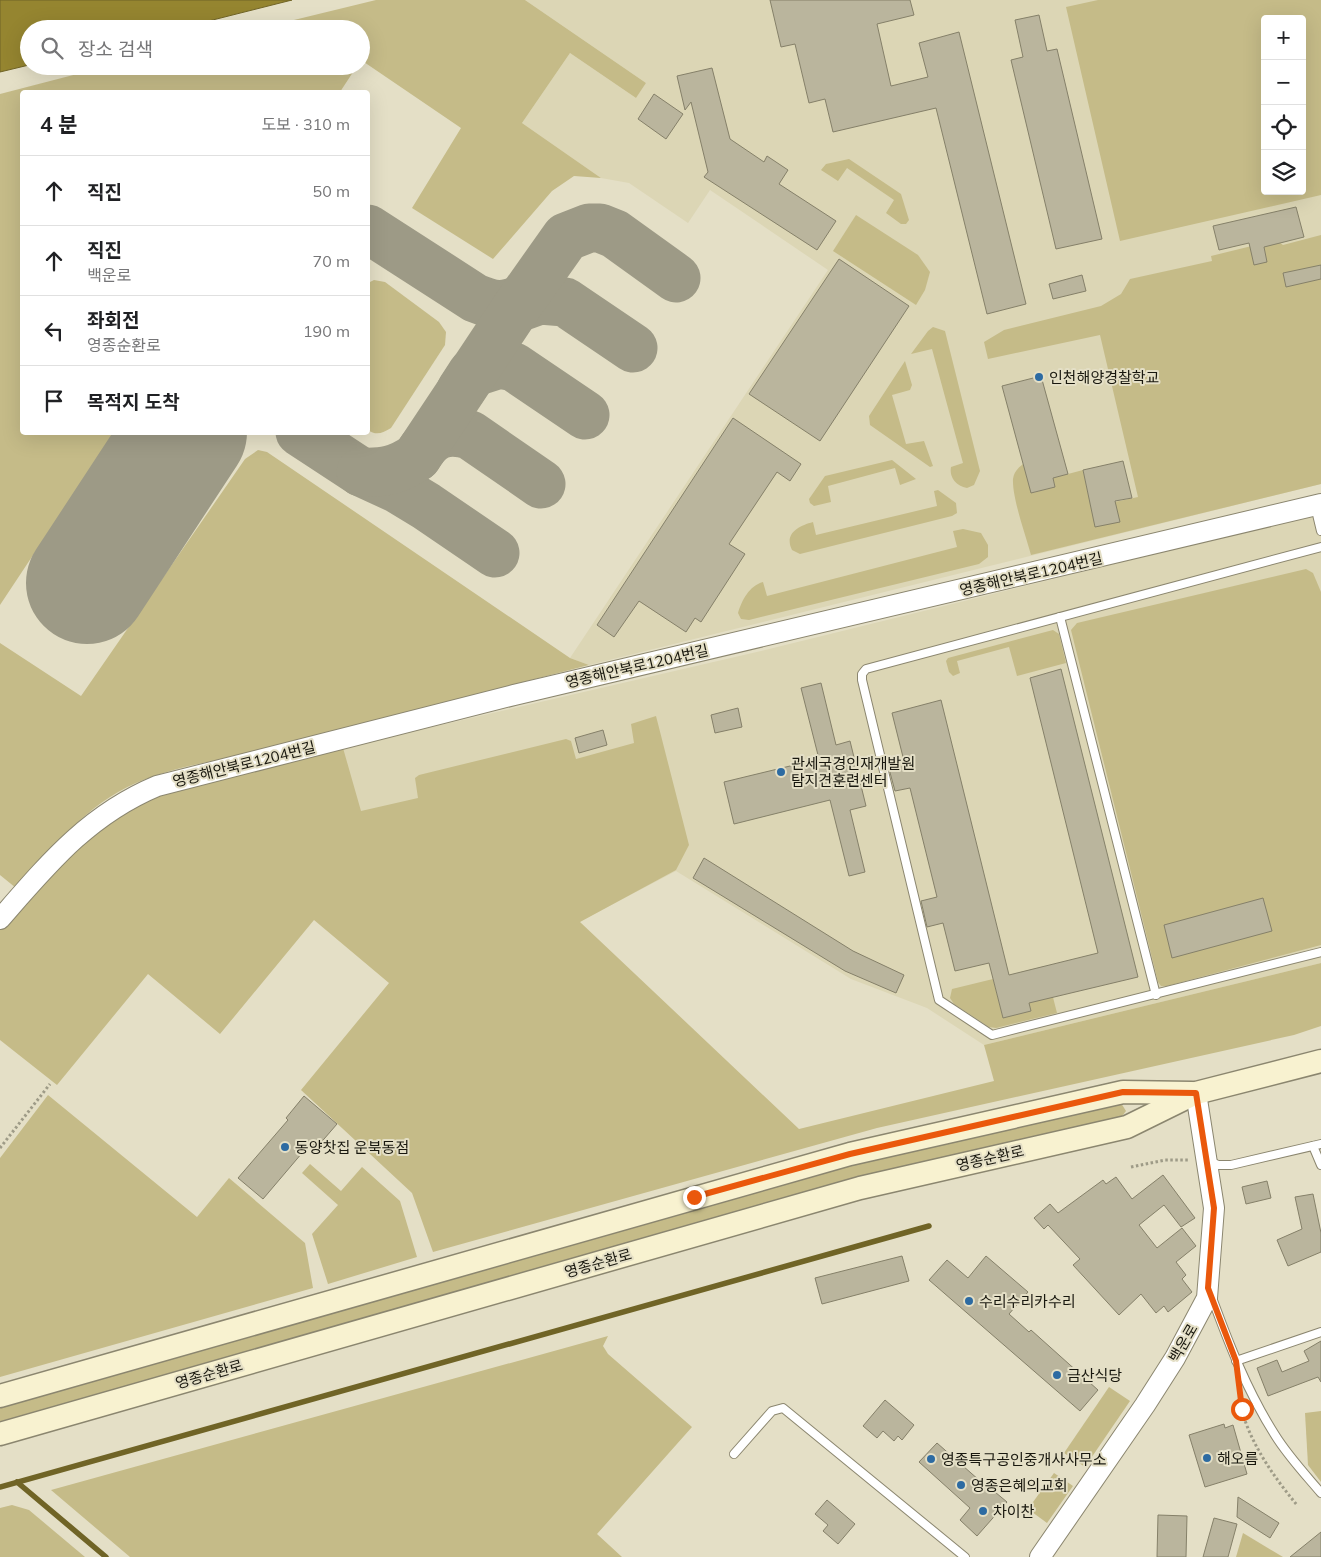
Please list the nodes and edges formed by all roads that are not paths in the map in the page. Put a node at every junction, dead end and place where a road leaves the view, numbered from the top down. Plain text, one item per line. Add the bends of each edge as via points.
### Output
1 (1318, 505) edge
2 (1321, 530) edge
3 (1321, 547) edge
4 (1060, 617) junction
5 (0, 919) edge
6 (1321, 952) edge
7 (1156, 994) junction
8 (1321, 1061) edge
9 (1196, 1093) junction
10 (1317, 1145) edge
11 (1207, 1161) junction
12 (1321, 1165) edge
13 (1208, 1288) junction
14 (1321, 1332) edge
15 (1236, 1361) junction
16 (0, 1396) edge
17 (0, 1434) edge
18 (734, 1454) dead end
19 (1321, 1492) edge
20 (965, 1557) edge
21 (1040, 1557) edge

1 - 2 lane
1 - 5 street, 영종해안북로1204번길 via 514,695 157,786 132,797 85,828 60,851
3 - 4 lane
4 - 7 lane
4 - 7 lane via 866,669 862,674 939,1000 996,1036
6 - 7 lane
8 - 9 main road, 영종순환로
9 - 11 street, 백운로
9 - 16 main road, 영종순환로 via 1123,1092 850,1154
9 - 17 main road, 영종순환로 via 1127,1127 860,1188
10 - 11 lane via 1231,1165
10 - 12 lane
11 - 13 street, 백운로 via 1214,1208
13 - 15 lane
13 - 21 street, 백운로 via 1201,1312 1171,1365
14 - 15 lane
15 - 19 lane via 1275,1436
18 - 20 lane via 772,1411 783,1408

